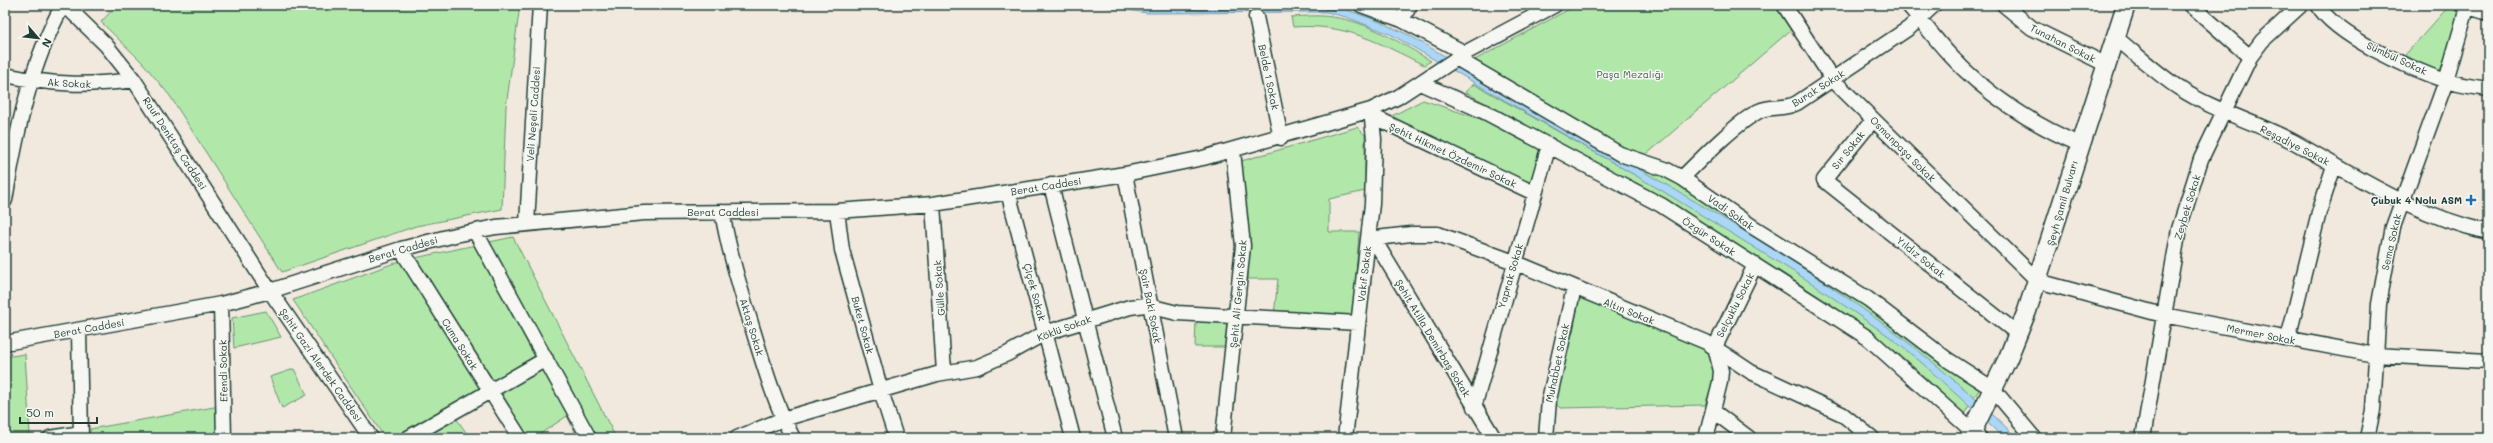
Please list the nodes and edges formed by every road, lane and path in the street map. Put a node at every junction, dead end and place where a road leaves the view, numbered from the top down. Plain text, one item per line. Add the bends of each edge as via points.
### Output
1 (64, 5) edge
2 (540, 5) edge
3 (1361, 5) edge
4 (1410, 5) edge
5 (1555, 5) edge
6 (1784, 5) edge
7 (1908, 5) edge
8 (1934, 5) edge
9 (2004, 5) edge
10 (2126, 5) edge
11 (2191, 5) edge
12 (2301, 5) edge
13 (2318, 5) edge
14 (2464, 7) edge
15 (2488, 13) edge
16 (1256, 16) dead end
17 (1920, 19) junction
18 (1402, 20) junction
19 (2115, 36) junction
20 (1460, 56) junction
21 (2250, 57) junction
22 (2105, 64) junction
23 (5, 75) edge
24 (31, 80) junction
25 (134, 80) junction
26 (1833, 80) junction
27 (2446, 81) junction
28 (1420, 83) junction
29 (2488, 89) edge
30 (2224, 111) junction
31 (1372, 113) junction
32 (1873, 120) junction
33 (1281, 138) junction
34 (2079, 144) junction
35 (1549, 145) junction
36 (1233, 151) junction
37 (2334, 166) junction
38 (1125, 174) junction
39 (1682, 178) junction
40 (1824, 180) joint
41 (1051, 185) junction
42 (1008, 192) junction
43 (1534, 193) junction
44 (5, 200) edge
45 (2401, 203) junction
46 (933, 204) junction
47 (836, 211) junction
48 (722, 212) junction
49 (526, 223) junction
50 (475, 231) junction
51 (2488, 232) edge
52 (1370, 238) junction
53 (401, 249) junction
54 (1514, 262) junction
55 (1755, 265) junction
56 (2038, 281) junction
57 (1574, 288) junction
58 (270, 291) junction
59 (221, 304) junction
60 (1151, 306) junction
61 (2164, 315) junction
62 (1237, 316) junction
63 (1086, 319) junction
64 (1358, 323) junction
65 (79, 331) junction
66 (1046, 333) junction
67 (2018, 334) junction
68 (2288, 340) junction
69 (5, 343) edge
70 (1715, 347) junction
71 (2375, 355) junction
72 (546, 359) junction
73 (2488, 361) edge
74 (944, 372) junction
75 (489, 391) junction
76 (880, 391) junction
77 (1991, 394) junction
78 (1474, 407) junction
79 (1713, 411) junction
80 (224, 417) junction
81 (783, 419) junction
82 (1974, 435) edge
83 (81, 436) edge
84 (50, 438) edge
85 (224, 438) edge
86 (234, 438) edge
87 (371, 438) edge
88 (408, 438) edge
89 (520, 438) edge
90 (589, 438) edge
91 (737, 438) edge
92 (793, 438) edge
93 (896, 438) edge
94 (1073, 438) edge
95 (1116, 438) edge
96 (1176, 438) edge
97 (1223, 438) edge
98 (1345, 438) edge
99 (1494, 438) edge
100 (1546, 438) edge
101 (1706, 438) edge
102 (1749, 438) edge
103 (1872, 438) edge
104 (2034, 438) edge
105 (2143, 438) edge
106 (2367, 438) edge

1 - 24 street via 49,31
1 - 25 street, Rauf Denktaş Caddesi via 106,45
2 - 49 street, Veli Neşeli Caddesi
3 - 18 street, Vadi Sokak
4 - 18 street
5 - 20 street
6 - 26 street, Osmanpaşa Sokak
7 - 17 street
8 - 17 street, Burak Sokak
9 - 22 street, Tunahan Sokak via 2032,28
10 - 19 main road, Şeyh Şamil Bulvarı
11 - 21 street
12 - 21 street, Zeybek Sokak via 2262,41
13 - 27 street, Sümbül Sokak via 2331,23 2345,32 2380,52
14 - 15 street
14 - 27 street, Sema Sokak
16 - 33 street, Belde 1 Sokak
17 - 26 street, Burak Sokak
17 - 34 street via 1950,55 1987,88 2030,120
18 - 20 street, Vadi Sokak
19 - 22 main road, Şeyh Şamil Bulvarı
19 - 30 street, Reşadiye Sokak via 2179,88
20 - 28 street, Berat Caddesi
20 - 39 street, Vadi Sokak via 1620,154 1665,169
21 - 30 street, Zeybek Sokak
22 - 34 main road, Şeyh Şamil Bulvarı
23 - 24 street, Ak Sokak
24 - 25 street, Ak Sokak via 90,85
24 - 44 street
25 - 58 street, Rauf Denktaş Caddesi
26 - 32 street, Osmanpaşa Sokak
26 - 39 street, Burak Sokak via 1792,106 1758,111 1714,147
27 - 29 street, Sümbül Sokak
27 - 45 street, Sema Sokak
28 - 31 street, Berat Caddesi
28 - 35 street, Özgür Sokak via 1483,111
30 - 37 street, Reşadiye Sokak via 2291,141
30 - 61 street, Zeybek Sokak via 2201,159 2182,218
31 - 33 street, Berat Caddesi
31 - 43 street, Şehit Hikmet Özdemir Sokak
31 - 52 street, Vakıf Sokak via 1374,175
32 - 40 street, Sır Sokak
32 - 56 street, Osmanpaşa Sokak
33 - 36 street, Berat Caddesi
34 - 56 main road, Şeyh Şamil Bulvarı
35 - 43 street, Yaprak Sokak
35 - 55 street, Özgür Sokak via 1661,205
36 - 38 street, Berat Caddesi
36 - 62 street, Şehit Ali Gergin Sokak via 1243,236
37 - 45 street, Reşadiye Sokak
37 - 68 street via 2319,212
38 - 41 street, Berat Caddesi
38 - 60 street, Şair Baki Sokak
39 - 77 street, Vadi Sokak via 1759,231 1868,299
40 - 67 street, Yıldız Sokak
41 - 42 street, Berat Caddesi
41 - 63 street
42 - 46 street, Berat Caddesi
42 - 66 street, Çiçek Sokak
43 - 54 street, Yaprak Sokak
45 - 51 street, Reşadiye Sokak via 2450,222
45 - 71 street, Sema Sokak via 2387,251
46 - 47 street, Berat Caddesi
46 - 74 street, Gülle Sokak
47 - 48 street, Berat Caddesi
47 - 76 street, Buket Sokak via 842,250
48 - 49 street, Berat Caddesi via 636,213
48 - 81 street, Aktaş Sokak via 730,256
49 - 50 street, Berat Caddesi
50 - 53 street, Berat Caddesi
50 - 72 street
52 - 54 street, Altın Sokak via 1438,234
52 - 64 street, Vakıf Sokak
52 - 78 street, Şehit Atilla Demirbaş Sokak
53 - 58 street, Berat Caddesi
53 - 75 street, Cuma Sokak
54 - 57 street, Altın Sokak
54 - 78 street, Yaprak Sokak
55 - 70 street, Selçuklu Sokak
55 - 82 street, Özgür Sokak via 1872,341
56 - 61 street, Mermer Sokak
56 - 67 main road, Şeyh Şamil Bulvarı
57 - 70 street, Altın Sokak
57 - 100 street, Muhabbet Sokak via 1549,400
58 - 59 street, Berat Caddesi
58 - 87 street, Şehit Gazi Alerdek Caddesi
59 - 65 street, Berat Caddesi
59 - 80 street, Efendi Sokak
60 - 62 street, Köklü Sokak via 1177,313
60 - 63 street, Köklü Sokak via 1130,307
60 - 96 street, Şair Baki Sokak
61 - 68 street, Mermer Sokak
61 - 105 street, Zeybek Sokak
62 - 64 street, Köklü Sokak
62 - 97 street, Şehit Ali Gergin Sokak
63 - 66 street, Köklü Sokak
63 - 95 street
64 - 98 street, Vakıf Sokak
65 - 69 street, Berat Caddesi
65 - 83 street
66 - 74 street, Köklü Sokak via 986,364
66 - 94 street, Çiçek Sokak
67 - 77 main road, Şeyh Şamil Bulvarı
68 - 71 street, Mermer Sokak
70 - 79 street, Selçuklu Sokak via 1721,371
70 - 103 street, Altın Sokak via 1751,372 1842,414
71 - 73 street, Mermer Sokak
71 - 106 street, Sema Sokak via 2373,410
72 - 75 street
72 - 90 street
74 - 76 street, Köklü Sokak
75 - 88 street
75 - 89 street, Cuma Sokak
76 - 81 street, Köklü Sokak
76 - 93 street, Buket Sokak
77 - 82 main road, Şeyh Şamil Bulvarı
77 - 104 street, Vadi Sokak
78 - 99 street, Şehit Atilla Demirbaş Sokak
79 - 101 street, Selçuklu Sokak
79 - 102 street
80 - 85 street, Efendi Sokak
80 - 86 street
81 - 91 street, Köklü Sokak
81 - 92 street, Aktaş Sokak
83 - 84 street

